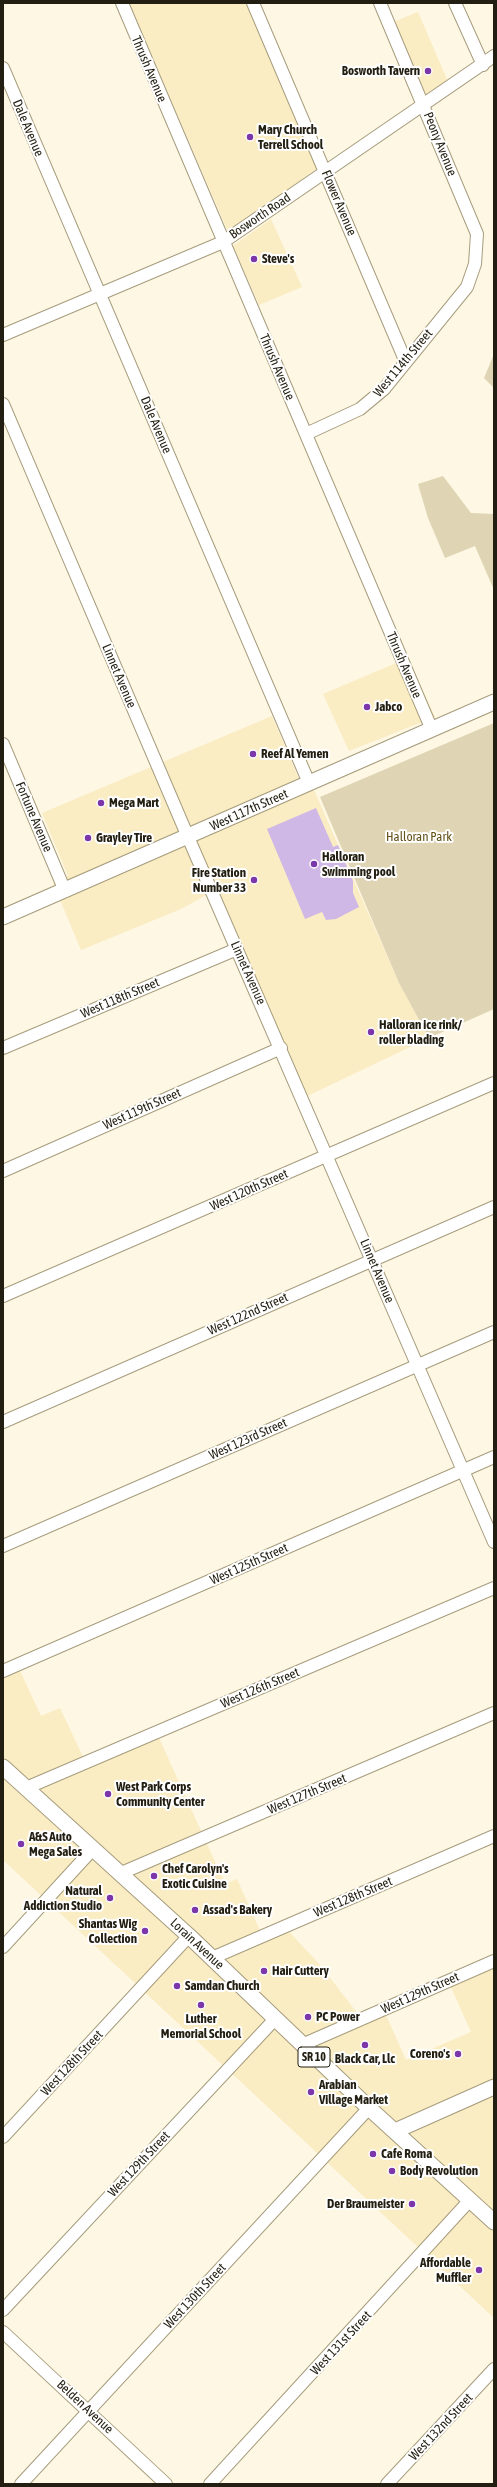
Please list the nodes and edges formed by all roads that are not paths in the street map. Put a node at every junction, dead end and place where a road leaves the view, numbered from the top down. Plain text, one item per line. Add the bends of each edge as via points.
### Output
1 (122, 3) edge
2 (253, 3) edge
3 (380, 3) edge
4 (455, 3) edge
5 (494, 56) edge
6 (483, 65) junction
7 (3, 68) edge
8 (424, 106) junction
9 (326, 171) junction
10 (223, 242) junction
11 (467, 287) joint
12 (99, 294) junction
13 (3, 335) edge
14 (405, 360) junction
15 (3, 404) edge
16 (306, 434) junction
17 (494, 702) edge
18 (432, 730) junction
19 (3, 744) edge
20 (309, 783) junction
21 (188, 837) junction
22 (64, 891) junction
23 (3, 917) edge
24 (237, 949) junction
25 (3, 1048) edge
26 (281, 1048) junction
27 (494, 1083) edge
28 (328, 1155) junction
29 (3, 1171) edge
30 (494, 1207) edge
31 (373, 1260) junction
32 (3, 1296) edge
33 (494, 1332) edge
34 (418, 1365) junction
35 (3, 1422) edge
36 (494, 1457) edge
37 (463, 1471) junction
38 (494, 1542) edge
39 (3, 1546) edge
40 (494, 1588) edge
41 (3, 1671) edge
42 (494, 1714) edge
43 (3, 1767) edge
44 (26, 1788) junction
45 (494, 1836) edge
46 (92, 1850) junction
47 (119, 1874) junction
48 (189, 1936) junction
49 (3, 1947) edge
50 (212, 1958) junction
51 (494, 1961) edge
52 (275, 2019) junction
53 (302, 2045) junction
54 (494, 2087) edge
55 (369, 2108) junction
56 (395, 2131) junction
57 (3, 2137) edge
58 (470, 2200) junction
59 (494, 2222) edge
60 (3, 2310) edge
61 (3, 2332) edge
62 (494, 2369) edge
63 (89, 2411) junction
64 (21, 2484) edge
65 (166, 2484) edge
66 (210, 2484) edge
67 (387, 2484) edge

1 - 10 street, Thrush Avenue
2 - 9 street, Flower Avenue
3 - 8 street, Peony Avenue
4 - 6 street
5 - 6 street, Bosworth Road
6 - 8 street, Bosworth Road
7 - 12 street, Dale Avenue
8 - 9 street, Bosworth Road
8 - 11 street, Peony Avenue via 477,234 475,264
9 - 10 street, Bosworth Road
9 - 14 street, Flower Avenue
10 - 12 street, Bosworth Road
10 - 16 street, Thrush Avenue
11 - 14 street, West 114th Street
12 - 13 street, Bosworth Road
12 - 20 street, Dale Avenue
14 - 16 street, West 114th Street via 384,389 360,410
15 - 21 street, Linnet Avenue
16 - 18 street, Thrush Avenue
17 - 18 main road, West 117th Street
18 - 20 main road, West 117th Street
19 - 22 street, Fortune Avenue
20 - 21 main road, West 117th Street
21 - 22 main road, West 117th Street
21 - 24 street, Linnet Avenue
22 - 23 main road, West 117th Street
24 - 25 street, West 118th Street
24 - 26 street, Linnet Avenue
26 - 28 street, Linnet Avenue
26 - 29 street, West 119th Street
27 - 28 street, West 120th Street
28 - 31 street, Linnet Avenue
28 - 32 street, West 120th Street
30 - 31 street, West 122nd Street
31 - 34 street, Linnet Avenue
31 - 35 street, West 122nd Street
33 - 34 street, West 123rd Street
34 - 37 street, Linnet Avenue
34 - 39 street, West 123rd Street
36 - 37 street, West 125th Street
37 - 38 street, Linnet Avenue
37 - 41 street, West 125th Street
40 - 44 street, West 126th Street
42 - 47 street, West 127th Street
43 - 44 main road, Lorain Avenue / SR 10
44 - 46 main road, Lorain Avenue / SR 10
45 - 50 street, West 128th Street
46 - 47 main road, Lorain Avenue / SR 10
46 - 49 street
47 - 48 main road, Lorain Avenue / SR 10
48 - 50 main road, Lorain Avenue / SR 10
48 - 57 street, West 128th Street
50 - 52 main road, Lorain Avenue / SR 10
51 - 53 street, West 129th Street
52 - 53 main road, Lorain Avenue / SR 10
52 - 60 street, West 129th Street
53 - 55 main road, Lorain Avenue / SR 10
54 - 56 main road
55 - 56 main road, Lorain Avenue / SR 10
55 - 63 street, West 130th Street
56 - 58 main road, Lorain Avenue / SR 10
58 - 59 main road, Lorain Avenue / SR 10
58 - 66 street, West 131st Street
61 - 63 street, Belden Avenue
62 - 67 street, West 132nd Street
63 - 64 street, West 130th Street
63 - 65 street, Belden Avenue

